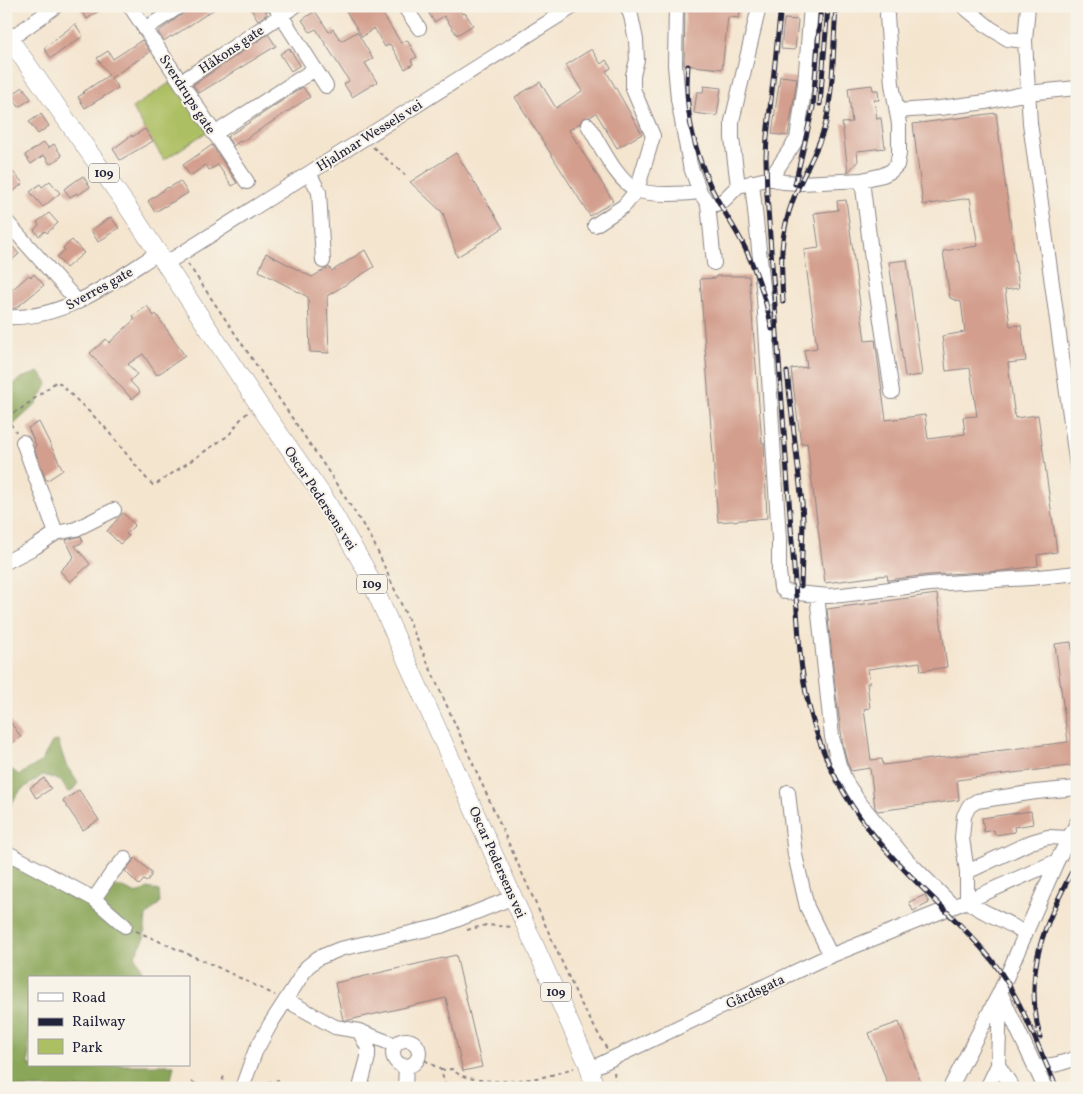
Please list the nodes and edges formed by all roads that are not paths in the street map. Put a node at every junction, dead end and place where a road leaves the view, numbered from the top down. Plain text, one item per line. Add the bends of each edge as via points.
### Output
1 (56, 6) edge
2 (130, 6) edge
3 (180, 6) edge
4 (295, 6) edge
5 (404, 6) edge
6 (574, 6) edge
7 (626, 6) edge
8 (676, 6) edge
9 (811, 6) edge
10 (888, 6) edge
11 (962, 6) edge
12 (1028, 6) edge
13 (278, 11) edge
14 (758, 11) dead end
15 (418, 28) dead end
16 (145, 29) junction
17 (8, 38) edge
18 (1025, 42) junction
19 (315, 69) junction
20 (181, 82) junction
21 (326, 86) dead end
22 (1077, 88) edge
23 (1027, 93) junction
24 (897, 111) junction
25 (588, 125) dead end
26 (214, 134) junction
27 (308, 173) junction
28 (771, 178) junction
29 (862, 180) junction
30 (246, 182) dead end
31 (745, 184) junction
32 (637, 190) junction
33 (700, 192) junction
34 (708, 204) junction
35 (6, 221) edge
36 (595, 225) dead end
37 (162, 258) junction
38 (323, 261) dead end
39 (714, 263) dead end
40 (78, 302) junction
41 (6, 317) edge
42 (892, 392) dead end
43 (23, 442) road end
44 (1077, 466) edge
45 (114, 510) dead end
46 (56, 533) junction
47 (6, 562) edge
48 (1077, 573) edge
49 (817, 595) junction
50 (1077, 788) edge
51 (788, 792) dead end
52 (1077, 823) edge
53 (1068, 838) junction
54 (6, 852) edge
55 (125, 858) dead end
56 (1056, 861) junction
57 (966, 872) junction
58 (514, 897) junction
59 (94, 899) junction
60 (955, 906) junction
61 (125, 926) road end
62 (1024, 934) junction
63 (831, 956) junction
64 (1000, 992) junction
65 (286, 1000) junction
66 (359, 1031) junction
67 (395, 1045) junction
68 (1077, 1058) edge
69 (998, 1065) junction
70 (406, 1066) junction
71 (589, 1066) junction
72 (1035, 1068) junction
73 (242, 1088) edge
74 (360, 1088) edge
75 (405, 1088) edge
76 (595, 1088) edge
77 (950, 1088) edge
78 (987, 1088) edge
79 (1013, 1088) edge
80 (1045, 1088) edge

1 - 17 street
2 - 16 street, Sverdrups gate
3 - 16 street
4 - 13 street, Håkons gate
5 - 15 street
6 - 27 street, Hjalmar Wessels vei
7 - 32 street via 636,40 633,89 653,136
8 - 33 street via 678,99 690,165
9 - 28 street via 797,139
10 - 24 street via 892,84
11 - 18 street via 1008,40
12 - 18 street
13 - 19 street
13 - 20 street, Håkons gate
14 - 31 street via 732,121 732,138
16 - 20 street, Sverdrups gate
17 - 37 main road, Oscar Pedersens vei / 109
18 - 23 street
19 - 21 street
19 - 26 street
20 - 26 street, Sverdrups gate
22 - 23 street
23 - 24 street via 986,102
23 - 44 street
24 - 29 street via 897,165 882,175
25 - 32 street via 619,175
26 - 30 street, Sverdrups gate
27 - 37 street, Hjalmar Wessels vei
27 - 38 street via 319,192
28 - 29 street via 783,182
28 - 31 street
29 - 42 street
31 - 34 street via 720,203
31 - 49 street via 764,297 779,582 786,592
32 - 33 street
32 - 36 street via 624,206
33 - 34 street
34 - 39 street
35 - 40 street
37 - 40 street, Sverres gate
37 - 58 main road, Oscar Pedersens vei / 109 via 325,499 365,568
40 - 41 street, Sverres gate via 49,312
43 - 46 street
45 - 46 street via 76,528
46 - 47 street
48 - 49 street
49 - 60 street via 832,737 838,765 859,802 902,854
50 - 57 street via 976,801 969,806 964,816 962,838
51 - 63 street via 795,855 807,907
52 - 53 street
53 - 56 street
53 - 57 street via 1048,837 1031,842
54 - 59 street
55 - 59 street
56 - 60 street, Gårdsgata
56 - 62 street
57 - 60 street
58 - 65 street via 441,926 340,949 318,958 307,967
58 - 71 main road, Oscar Pedersens vei / 109
59 - 61 street
60 - 62 street via 978,910 1016,926
60 - 63 street, Gårdsgata
62 - 64 street
63 - 71 street, Gårdsgata via 612,1059
64 - 69 street
64 - 72 street
64 - 77 street
65 - 66 street via 335,1027
65 - 73 street via 255,1052
66 - 67 street
66 - 74 street via 368,1048
67 - 70 street via 395,1061
67 - 70 street via 403,1040 418,1048 414,1064
68 - 72 street
69 - 78 street
69 - 79 street
70 - 75 street
71 - 76 main road, Oscar Pedersens vei / 109
72 - 80 street

